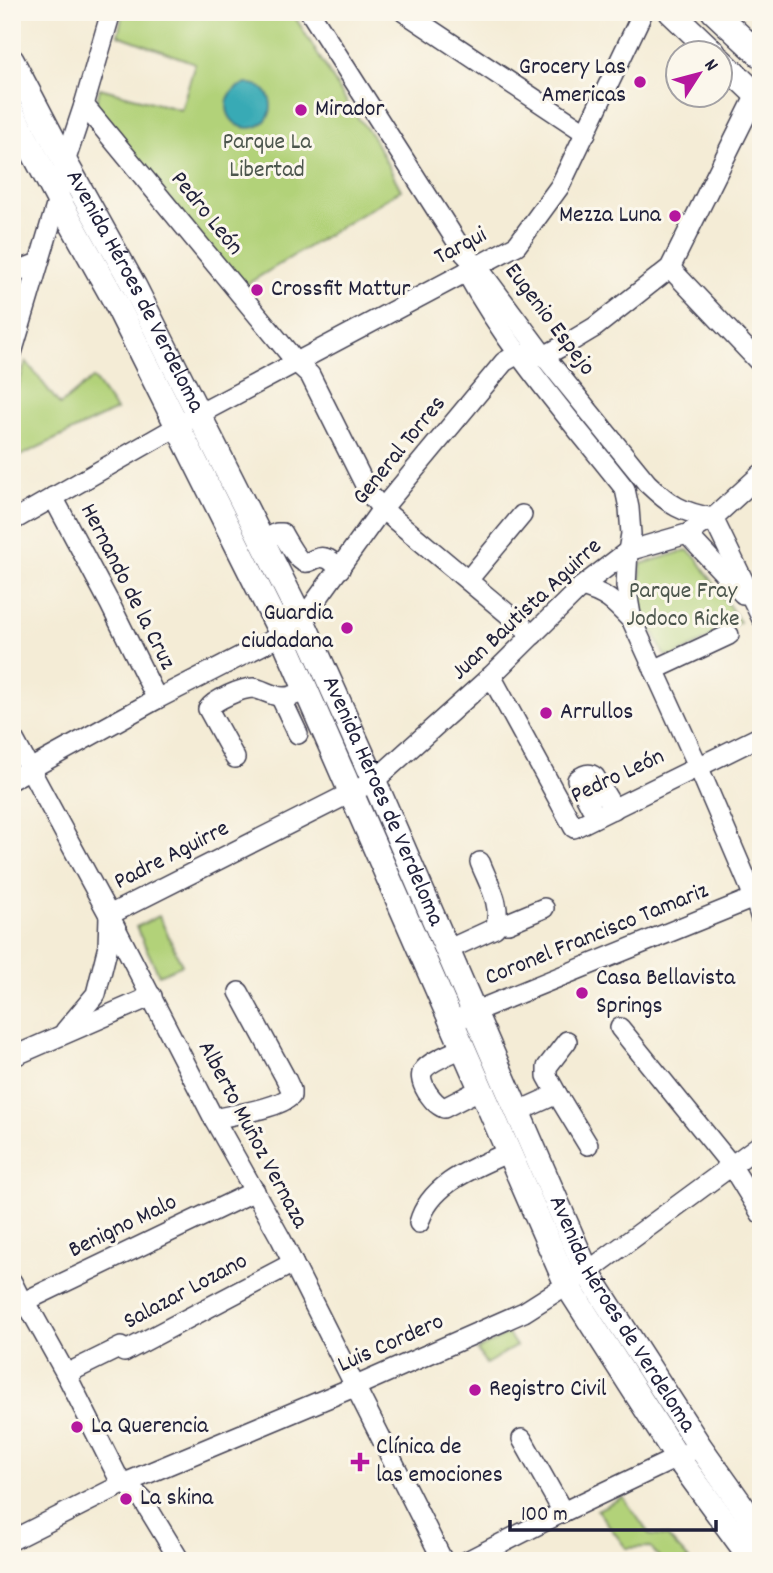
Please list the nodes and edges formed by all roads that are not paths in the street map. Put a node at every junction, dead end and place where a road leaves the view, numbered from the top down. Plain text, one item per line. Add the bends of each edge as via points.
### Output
1 (111, 12) edge
2 (310, 12) edge
3 (404, 12) edge
4 (643, 12) edge
5 (671, 12) edge
6 (714, 12) edge
7 (698, 38) edge
8 (761, 56) edge
9 (12, 61) edge
10 (734, 73) edge
11 (759, 97) edge
12 (84, 105) junction
13 (12, 112) edge
14 (586, 133) junction
15 (65, 162) junction
16 (58, 199) junction
17 (38, 263) junction
18 (670, 268) junction
19 (472, 269) junction
20 (12, 273) edge
21 (12, 353) edge
22 (518, 355) junction
23 (544, 356) junction
24 (297, 363) junction
25 (761, 364) edge
26 (189, 421) junction
27 (761, 474) edge
28 (53, 497) junction
29 (382, 509) junction
30 (522, 515) dead end
31 (713, 518) junction
32 (12, 521) edge
33 (687, 534) junction
34 (262, 541) junction
35 (628, 551) junction
36 (341, 569) junction
37 (468, 580) junction
38 (581, 587) junction
39 (759, 614) edge
40 (302, 620) junction
41 (632, 621) junction
42 (282, 635) junction
43 (533, 635) junction
44 (729, 635) dead end
45 (654, 670) junction
46 (491, 676) junction
47 (193, 681) junction
48 (306, 690) junction
49 (281, 698) junction
50 (157, 699) junction
51 (208, 709) junction
52 (298, 734) dead end
53 (12, 736) edge
54 (761, 736) edge
55 (235, 758) dead end
56 (698, 766) junction
57 (21, 774) edge
58 (374, 781) junction
59 (352, 793) junction
60 (591, 807) dead end
61 (614, 809) junction
62 (480, 862) dead end
63 (757, 896) edge
64 (544, 908) dead end
65 (109, 915) junction
66 (761, 919) edge
67 (497, 923) junction
68 (447, 950) junction
69 (239, 992) dead end
70 (152, 996) junction
71 (463, 1017) junction
72 (620, 1028) dead end
73 (63, 1034) junction
74 (567, 1041) dead end
75 (463, 1048) junction
76 (12, 1057) edge
77 (481, 1089) junction
78 (557, 1094) junction
79 (517, 1112) junction
80 (214, 1119) junction
81 (761, 1144) edge
82 (588, 1145) dead end
83 (509, 1152) junction
84 (732, 1165) junction
85 (255, 1191) junction
86 (761, 1214) edge
87 (419, 1223) dead end
88 (293, 1263) junction
89 (577, 1278) junction
90 (12, 1282) edge
91 (17, 1305) edge
92 (66, 1374) junction
93 (354, 1387) junction
94 (522, 1439) dead end
95 (700, 1447) junction
96 (677, 1457) junction
97 (125, 1483) junction
98 (563, 1512) junction
99 (761, 1533) edge
100 (12, 1540) edge
101 (180, 1561) edge
102 (443, 1561) edge
103 (467, 1561) edge
104 (753, 1561) edge

1 - 12 street
2 - 19 street, Eugenio Espejo
3 - 14 street
4 - 14 street, Tarqui
5 - 7 main road
6 - 8 main road
9 - 15 main road, Avenida Héroes de Verdeloma
10 - 11 main road
11 - 18 street
12 - 15 street
12 - 24 street, Pedro León
13 - 16 main road, Avenida Héroes de Verdeloma
14 - 19 street, Tarqui via 560,186 517,245
15 - 16 street
15 - 26 main road, Avenida Héroes de Verdeloma via 135,286
16 - 17 street
16 - 26 main road, Avenida Héroes de Verdeloma
17 - 20 street
17 - 21 street
18 - 23 street via 595,327
18 - 25 street
19 - 22 street, Eugenio Espejo via 485,305
19 - 23 street, Eugenio Espejo
19 - 24 street, Tarqui
22 - 23 street
22 - 29 street, General Torres via 504,362
22 - 35 street, Eugenio Espejo via 625,489 631,534
23 - 31 street, Eugenio Espejo via 647,483 667,502
24 - 26 street, Tarqui
24 - 29 street, Pedro León via 310,375 369,493
26 - 28 street, Tarqui
26 - 34 main road, Avenida Héroes de Verdeloma
26 - 42 main road, Avenida Héroes de Verdeloma
27 - 31 street, Juan Bautista Aguirre
28 - 32 street, Tarqui
28 - 50 street, Hernando de la Cruz
29 - 36 street, General Torres
29 - 37 street, Pedro León
30 - 37 street
31 - 33 street, Juan Bautista Aguirre
31 - 39 street
33 - 35 street, Juan Bautista Aguirre
33 - 39 street
34 - 36 street via 282,533 304,562 328,558
34 - 40 main road, Avenida Héroes de Verdeloma
35 - 38 street, Juan Bautista Aguirre
35 - 41 street, Eugenio Espejo via 626,586
36 - 40 street, General Torres
37 - 43 street, Pedro León
38 - 41 street, Eugenio Espejo via 605,595
38 - 43 street, Juan Bautista Aguirre
40 - 42 street, General Torres
40 - 58 main road, Avenida Héroes de Verdeloma
41 - 45 street, Eugenio Espejo
42 - 47 street, General Torres
42 - 48 main road, Avenida Héroes de Verdeloma
43 - 46 street, Juan Bautista Aguirre
44 - 45 street
45 - 56 street, Eugenio Espejo
46 - 58 street, Juan Bautista Aguirre
46 - 61 street, Pedro León via 574,828
47 - 50 street, General Torres
47 - 51 street
48 - 49 street
48 - 59 main road, Avenida Héroes de Verdeloma
49 - 51 street via 250,688
49 - 52 street
50 - 57 street, General Torres
51 - 55 street
53 - 57 street, Alberto Muñoz Vernaza
54 - 56 street, Pedro León
56 - 61 street, Pedro León
56 - 63 street, Eugenio Espejo
57 - 65 street, Alberto Muñoz Vernaza
58 - 59 street, Padre Aguirre
58 - 68 main road, Avenida Héroes de Verdeloma
59 - 65 street, Padre Aguirre
59 - 71 main road, Avenida Héroes de Verdeloma
60 - 61 street via 577,780 585,774 596,776
62 - 67 street via 498,905
63 - 66 street, Eugenio Espejo
63 - 71 street, Coronel Francisco Tamariz
64 - 67 street
65 - 70 street, Alberto Muñoz Vernaza
65 - 73 street, Padre Aguirre via 108,946 96,994
67 - 68 street
68 - 71 main road, Avenida Héroes de Verdeloma
69 - 80 street via 286,1079 290,1096 274,1105
70 - 73 street, Padre Aguirre
70 - 80 street, Alberto Muñoz Vernaza
71 - 75 main road, Avenida Héroes de Verdeloma
71 - 79 main road, Avenida Héroes de Verdeloma
72 - 84 street
73 - 76 street, Padre Aguirre
74 - 78 street via 547,1067
75 - 77 main road, Avenida Héroes de Verdeloma
75 - 77 street via 429,1065 422,1071 422,1080 437,1105 444,1108
77 - 83 main road, Avenida Héroes de Verdeloma
78 - 79 street
78 - 82 street
79 - 89 main road, Avenida Héroes de Verdeloma
80 - 85 street, Alberto Muñoz Vernaza
81 - 84 street, Luis Cordero
83 - 87 street via 459,1175 438,1191 422,1211
83 - 89 main road, Avenida Héroes de Verdeloma
84 - 86 street
84 - 89 street, Luis Cordero
85 - 88 street, Alberto Muñoz Vernaza
85 - 91 street, Benigno Malo
88 - 92 street, Salazar Lozano via 124,1352 121,1347
88 - 93 street, Alberto Muñoz Vernaza
89 - 93 street, Luis Cordero via 524,1312
89 - 95 main road, Avenida Héroes de Verdeloma
89 - 96 main road, Avenida Héroes de Verdeloma
90 - 91 street
91 - 92 street via 31,1311
92 - 97 street
93 - 97 street, Luis Cordero
93 - 102 street, Alberto Muñoz Vernaza
94 - 98 street
95 - 96 street
95 - 99 main road, Avenida Héroes de Verdeloma
96 - 98 street
96 - 104 main road, Avenida Héroes de Verdeloma
97 - 100 street, Luis Cordero
97 - 101 street via 143,1500
98 - 103 street

